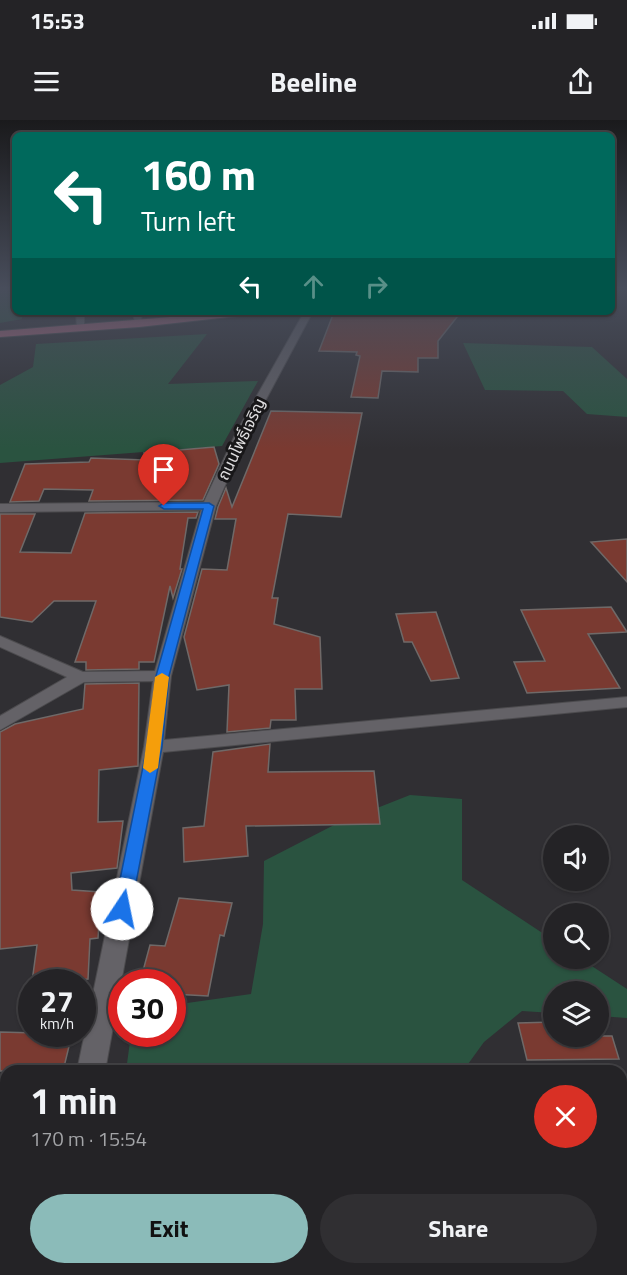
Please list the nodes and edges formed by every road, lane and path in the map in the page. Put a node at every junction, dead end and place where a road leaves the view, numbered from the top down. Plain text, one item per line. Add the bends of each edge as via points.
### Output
1 (293, 341) edge
2 (209, 506) junction
3 (0, 508) edge
4 (0, 640) edge
5 (162, 676) junction
6 (80, 677) junction
7 (627, 702) edge
8 (0, 724) edge
9 (154, 747) junction
10 (92, 1065) edge

1 - 2 street, ถนนโพธิ์เจริญ via 242,432
2 - 3 street
2 - 5 street, ถนนโพธิ์เจริญ
4 - 6 street
5 - 6 street
5 - 9 street, ถนนโพธิ์เจริญ
6 - 8 street
7 - 9 street
9 - 10 street, ถนนโพธิ์เจริญ

